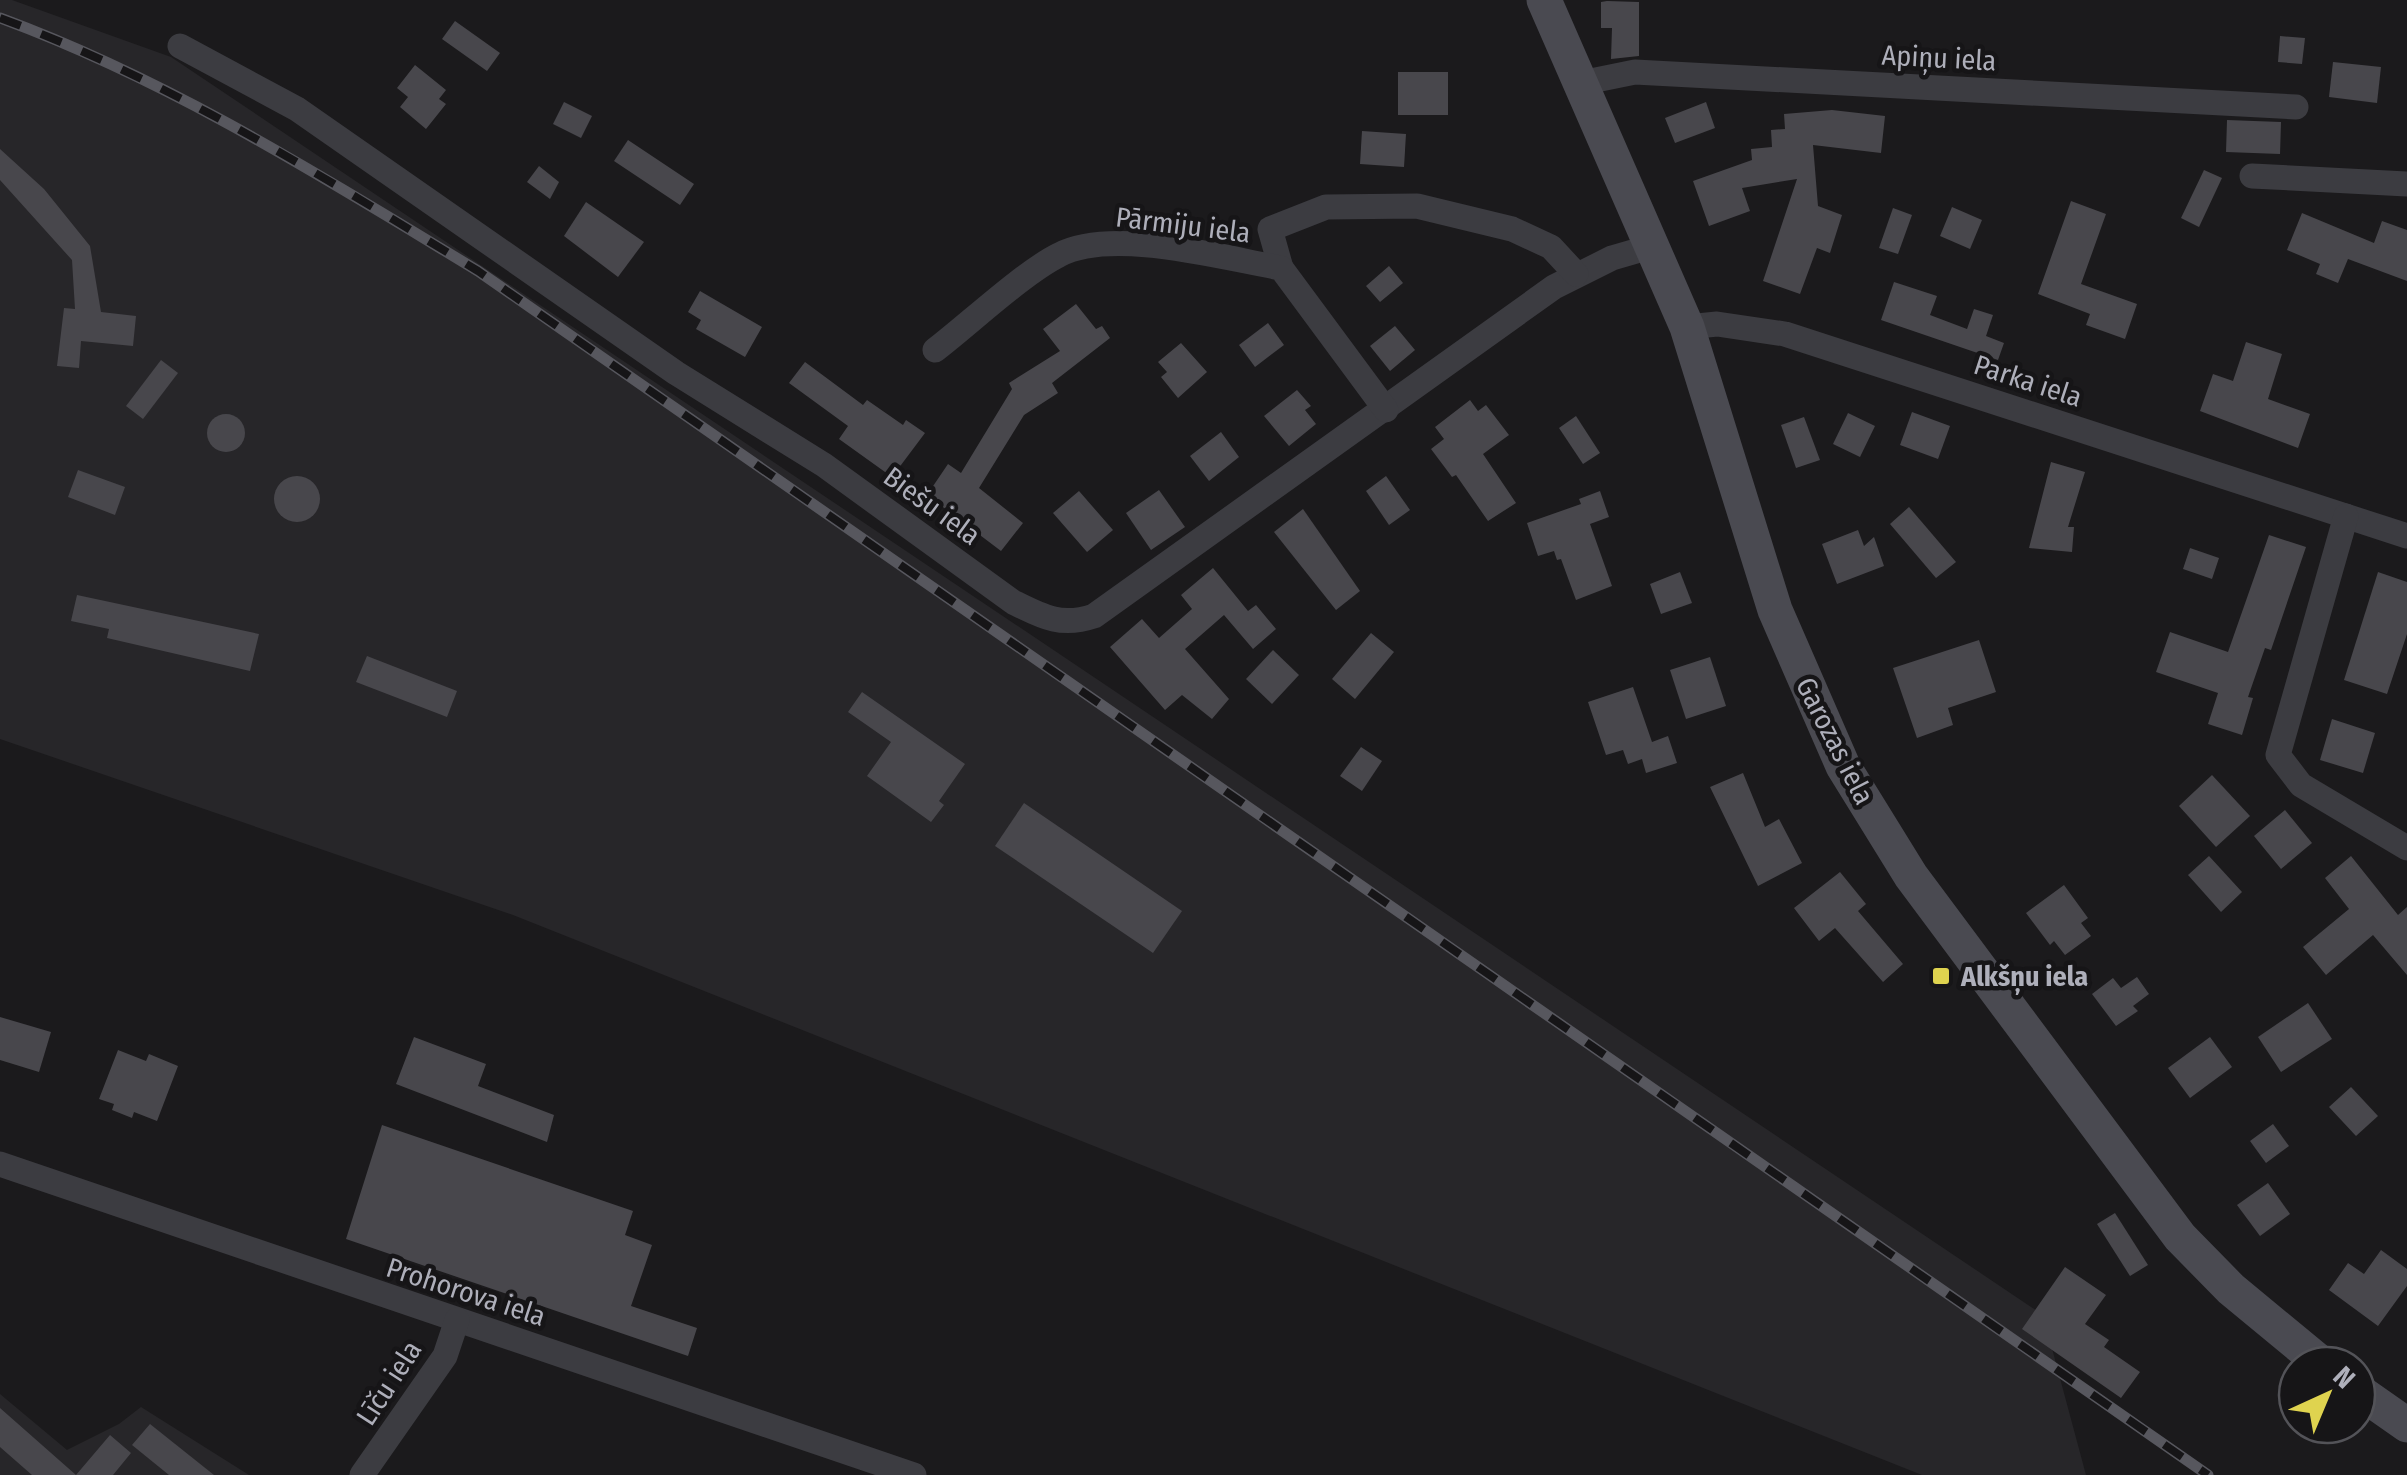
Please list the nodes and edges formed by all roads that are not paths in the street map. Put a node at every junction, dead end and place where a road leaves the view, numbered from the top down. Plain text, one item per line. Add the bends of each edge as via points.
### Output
1 (1544, 0) edge
2 (180, 46) dead end
3 (1581, 83) junction
4 (2296, 107) dead end
5 (2252, 176) dead end
6 (2407, 184) edge
7 (1650, 247) junction
8 (1281, 268) junction
9 (1576, 274) junction
10 (1687, 327) junction
11 (935, 350) dead end
12 (1386, 410) junction
13 (2346, 516) junction
14 (2407, 536) edge
15 (2407, 848) edge
16 (0, 1164) edge
17 (457, 1320) junction
18 (2299, 1345) edge
19 (2377, 1404) edge
20 (2407, 1425) edge
21 (362, 1475) edge
22 (914, 1475) edge

1 - 3 main road, Garozas iela
2 - 12 street, Biešu iela via 297,109 676,374 824,465 1013,602 1048,620 1072,624 1094,616
3 - 4 street, Apiņu iela via 1635,72
3 - 7 main road, Garozas iela
5 - 6 street
7 - 9 street, Biešu iela
7 - 10 main road, Garozas iela
8 - 9 street via 1270,230 1326,207 1417,206 1512,229 1550,247
8 - 11 street, Pārmiju iela via 1107,244 1060,254
8 - 12 street, Pārmiju iela
9 - 12 street, Biešu iela
10 - 13 street, Parka iela via 1731,325 1785,334
10 - 18 main road, Garozas iela via 1774,610 1842,766 1998,997 2180,1238
13 - 14 street, Parka iela
13 - 15 street via 2278,755 2301,785
16 - 17 street, Prohorova iela
17 - 21 street, Līču iela via 445,1356
17 - 22 street, Prohorova iela
19 - 20 main road

